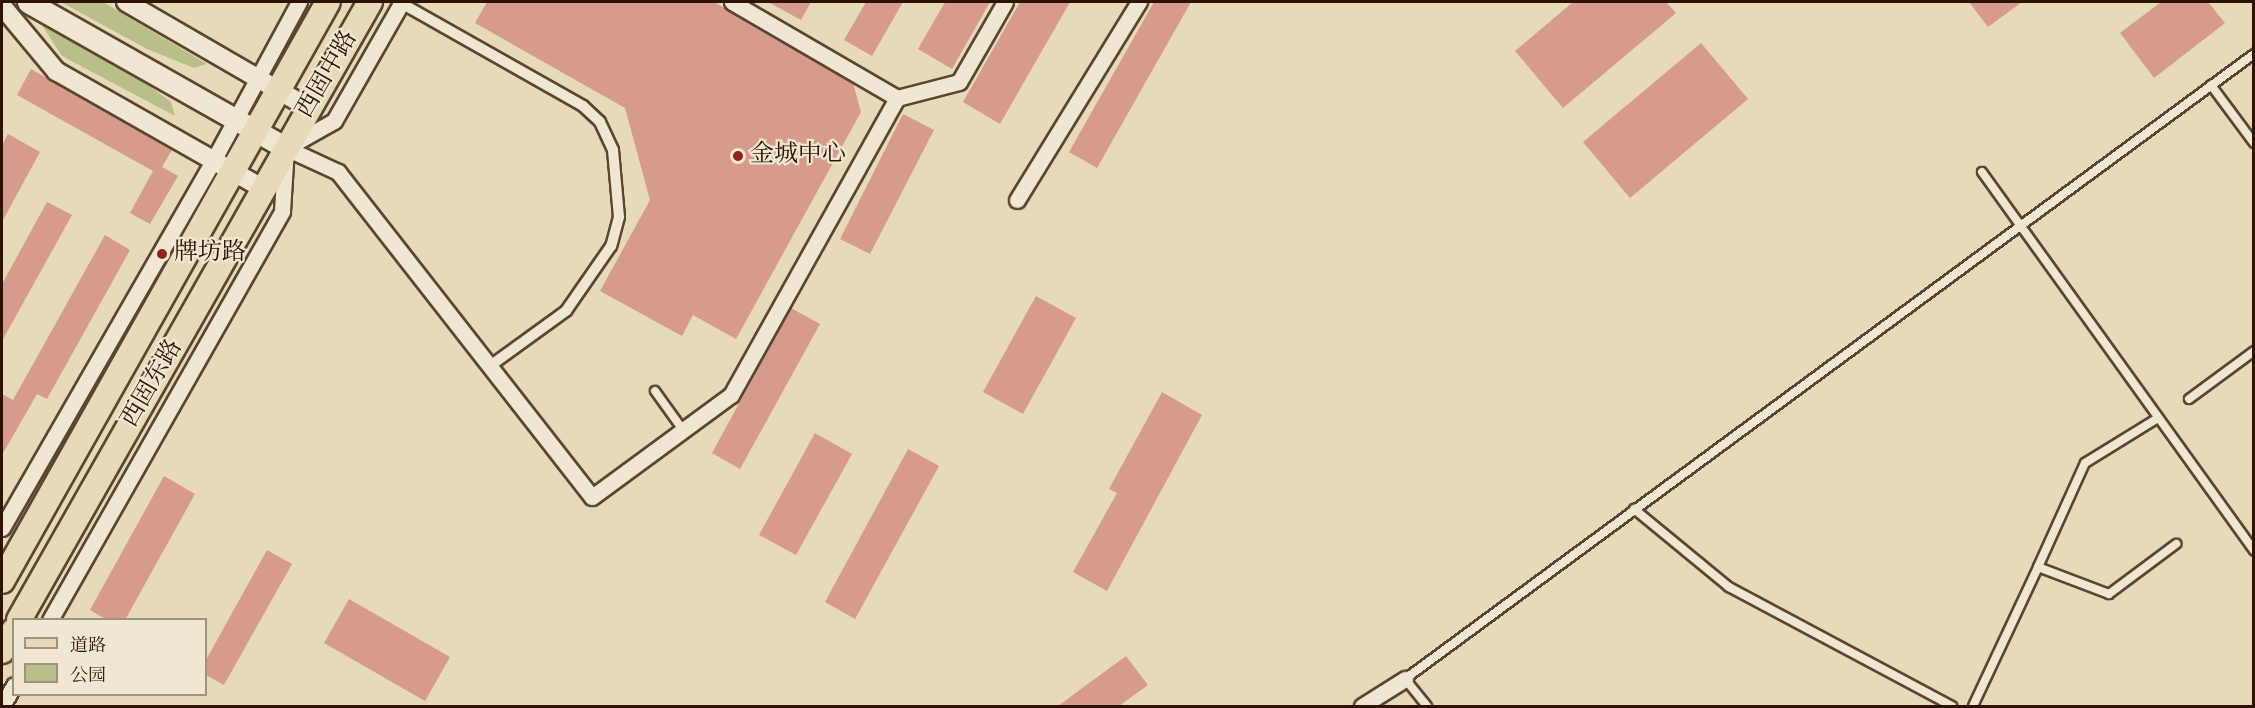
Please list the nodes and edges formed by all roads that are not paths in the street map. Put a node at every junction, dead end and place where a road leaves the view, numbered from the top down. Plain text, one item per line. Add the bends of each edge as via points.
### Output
1 (28, 2) edge
2 (126, 2) edge
3 (299, 2) edge
4 (328, 2) edge
5 (370, 2) edge
6 (402, 2) edge
7 (732, 2) edge
8 (1005, 2) edge
9 (1139, 2) edge
10 (2, 6) edge
11 (2253, 54) edge
12 (257, 75) junction
13 (2211, 85) junction
14 (279, 88) junction
15 (897, 98) junction
16 (309, 108) junction
17 (234, 118) junction
18 (255, 130) junction
19 (2253, 143) edge
20 (286, 148) junction
21 (222, 166) junction
22 (1982, 172) dead end
23 (264, 189) junction
24 (1017, 200) dead end
25 (2019, 227) junction
26 (2253, 351) edge
27 (490, 366) junction
28 (655, 391) dead end
29 (2189, 399) dead end
30 (2158, 418) junction
31 (682, 430) junction
32 (1634, 509) junction
33 (2, 528) edge
34 (2176, 544) dead end
35 (2253, 550) edge
36 (2038, 567) junction
37 (2, 581) edge
38 (20, 618) edge
39 (51, 618) edge
40 (12, 634) edge
41 (2, 651) edge
42 (1405, 679) junction
43 (12, 688) edge
44 (2, 706) edge
45 (1362, 706) edge
46 (1427, 706) edge
47 (1952, 706) edge
48 (1973, 706) edge

1 - 17 main road
2 - 12 street
3 - 12 street
4 - 14 main road, 西固中路
5 - 16 main road, 西固中路
6 - 20 street via 334,121
6 - 27 street via 583,106 600,123 613,150 619,217 611,246 566,311
7 - 15 street
8 - 15 street via 958,82
9 - 24 street
10 - 21 street via 56,71
11 - 13 lane
12 - 14 street
12 - 17 street
13 - 19 lane
13 - 25 lane
14 - 16 street
14 - 18 main road, 西固中路
15 - 31 street via 731,395
16 - 20 main road, 西固中路
17 - 18 main road
17 - 21 street
18 - 20 main road
18 - 21 main road, 西固东路
20 - 23 main road, 西固东路
20 - 27 street via 338,172
20 - 39 street via 282,211
21 - 23 street
21 - 33 street
21 - 37 main road, 西固东路
22 - 25 lane
23 - 38 main road, 西固东路
25 - 30 lane
25 - 32 lane
26 - 29 lane
27 - 31 street via 592,497
28 - 31 lane
30 - 35 lane
30 - 36 lane via 2085,463
32 - 42 lane via 1594,543
32 - 47 lane via 1729,587
34 - 36 lane via 2109,594
36 - 48 lane
40 - 41 main road
42 - 45 street
42 - 46 lane
43 - 44 street

